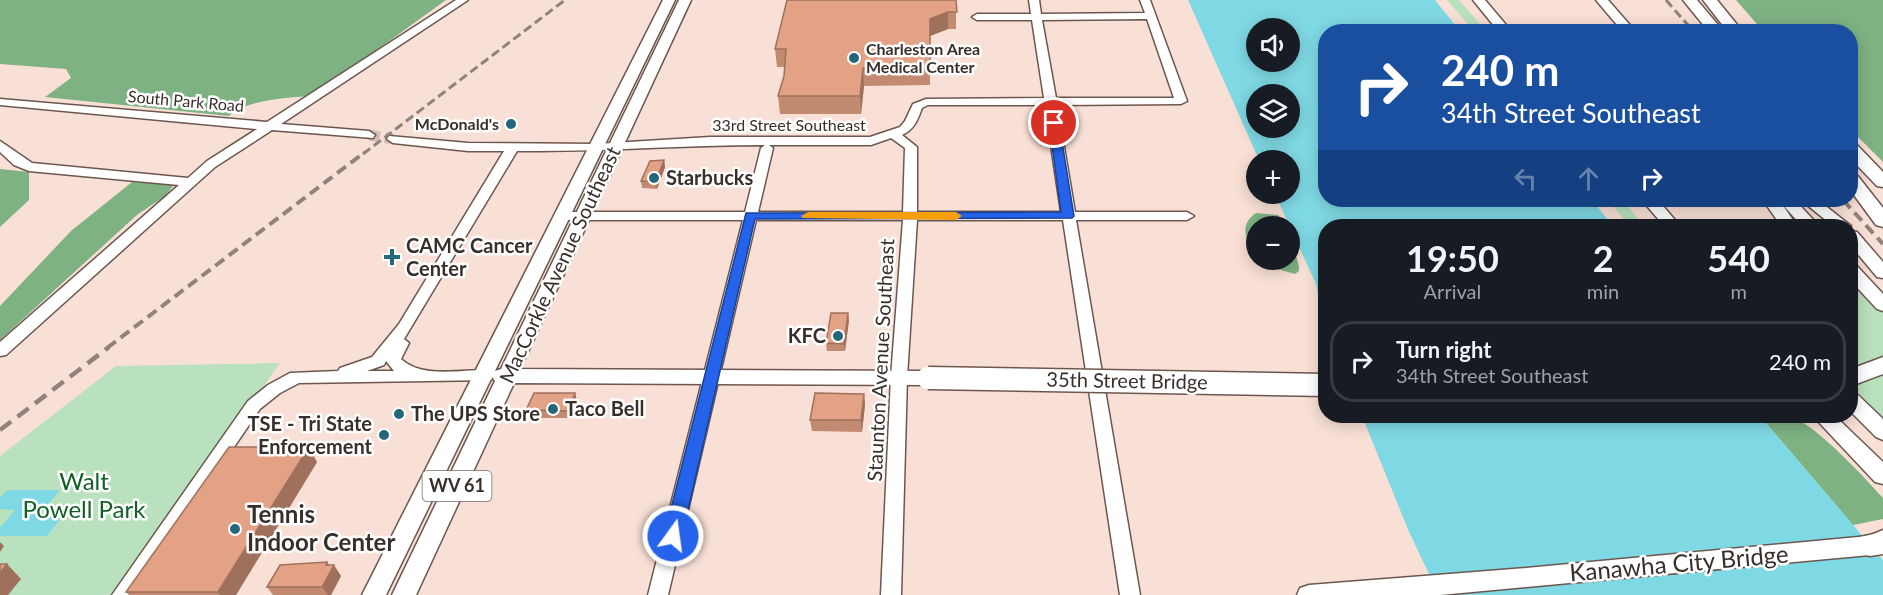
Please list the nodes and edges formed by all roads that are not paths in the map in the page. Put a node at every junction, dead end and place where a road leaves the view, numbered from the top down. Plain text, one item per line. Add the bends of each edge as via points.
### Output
1 (463, 0) edge
2 (669, 0) edge
3 (685, 0) edge
4 (1034, 0) edge
5 (1145, 0) edge
6 (1468, 0) edge
7 (1479, 0) edge
8 (1602, 0) edge
9 (1690, 0) edge
10 (1710, 0) edge
11 (1151, 16) junction
12 (977, 17) dead end
13 (1036, 17) junction
14 (1488, 24) edge
15 (1499, 24) edge
16 (1623, 24) edge
17 (1710, 24) edge
18 (1730, 24) edge
19 (1051, 100) junction
20 (0, 102) edge
21 (273, 125) junction
22 (369, 135) tunnel mouth
23 (895, 135) junction
24 (393, 139) tunnel mouth
25 (0, 145) edge
26 (513, 147) junction
27 (614, 147) junction
28 (596, 148) junction
29 (767, 148) dead end
30 (1858, 156) edge
31 (189, 182) junction
32 (1883, 182) edge
33 (1858, 185) edge
34 (1858, 187) edge
35 (1642, 207) edge
36 (1656, 207) edge
37 (1782, 207) edge
38 (1793, 207) edge
39 (1818, 207) edge
40 (1883, 209) edge
41 (562, 216) junction
42 (582, 216) junction
43 (750, 216) junction
44 (910, 216) junction
45 (1068, 216) junction
46 (1187, 216) dead end
47 (1651, 219) edge
48 (1666, 219) edge
49 (1793, 219) edge
50 (1805, 219) edge
51 (1834, 219) edge
52 (1883, 221) edge
53 (1858, 244) edge
54 (1883, 273) edge
55 (1858, 278) edge
56 (1883, 305) edge
57 (405, 327) junction
58 (0, 351) edge
59 (1883, 365) edge
60 (1858, 375) edge
61 (430, 376) junction
62 (485, 376) junction
63 (510, 376) junction
64 (329, 377) junction
65 (711, 377) junction
66 (899, 378) junction
67 (1318, 385) edge
68 (1858, 407) edge
69 (1829, 423) edge
70 (1845, 423) edge
71 (1883, 432) edge
72 (1883, 462) edge
73 (1883, 476) edge
74 (1879, 542) edge
75 (122, 595) edge
76 (374, 595) edge
77 (404, 595) edge
78 (658, 595) edge
79 (891, 595) edge
80 (1130, 595) edge
81 (1309, 595) edge

1 - 21 street
2 - 28 main road, MacCorkle Avenue Southeast / WV 61
3 - 27 main road, MacCorkle Avenue Southeast / WV 61
4 - 13 street
5 - 11 street
6 - 14 main road
7 - 15 main road
8 - 16 main road
9 - 17 highway
10 - 18 highway
11 - 13 street
11 - 19 street, 33rd Street Southeast via 1181,101
12 - 13 street
13 - 19 street
19 - 23 street, 33rd Street Southeast via 926,102 917,106 909,126
19 - 45 street
20 - 21 street, South Park Road
21 - 22 street, South Park Road
21 - 31 street
23 - 27 street, 33rd Street Southeast via 860,142 710,141
23 - 44 street, Staunton Avenue Southeast via 910,147
24 - 26 street
25 - 31 street via 29,167
26 - 28 street
26 - 57 street
27 - 28 street, 33rd Street Southeast
27 - 42 main road, MacCorkle Avenue Southeast / WV 61
28 - 41 main road, MacCorkle Avenue Southeast / WV 61
29 - 43 street
30 - 32 highway
31 - 58 street
33 - 40 highway
34 - 52 highway
35 - 47 main road
36 - 48 main road
37 - 49 main road
38 - 50 main road
39 - 51 main road
41 - 42 street
41 - 62 main road, MacCorkle Avenue Southeast / WV 61
42 - 43 street
42 - 63 main road, MacCorkle Avenue Southeast / WV 61
43 - 44 street
43 - 65 street
44 - 45 street
44 - 66 street, Staunton Avenue Southeast
45 - 46 street
45 - 80 street
53 - 54 main road
55 - 56 main road
57 - 61 street via 406,334 393,359 402,369
57 - 64 street via 378,361
59 - 60 highway
61 - 62 street
61 - 64 street
62 - 63 main road, 35th Street Bridge
62 - 76 main road, MacCorkle Avenue Southeast / WV 61
63 - 65 main road, 35th Street Bridge
63 - 77 main road, MacCorkle Avenue Southeast / WV 61
64 - 75 street via 296,378 254,405
65 - 66 main road, 35th Street Bridge
65 - 78 street
66 - 67 main road, 35th Street Bridge, bridge
66 - 79 street, Staunton Avenue Southeast
68 - 71 main road
69 - 73 main road
70 - 72 main road
74 - 81 main road, Kanawha City Bridge via 1561,575

